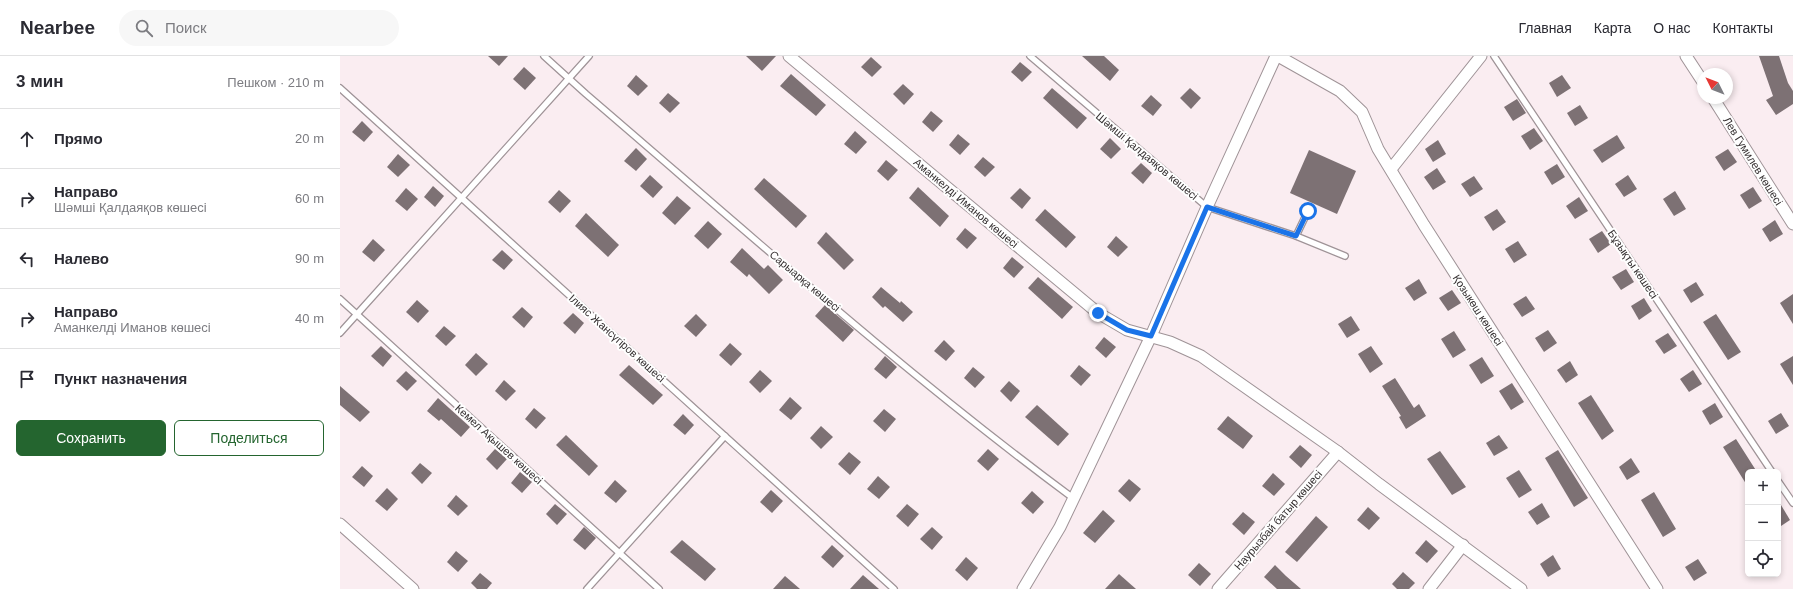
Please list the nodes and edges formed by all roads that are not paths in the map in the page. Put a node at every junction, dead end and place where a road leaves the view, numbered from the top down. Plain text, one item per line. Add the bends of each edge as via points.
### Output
1 (544, 56) edge
2 (589, 56) edge
3 (789, 56) edge
4 (1030, 56) edge
5 (1277, 56) edge
6 (1481, 56) edge
7 (1494, 56) edge
8 (1686, 56) edge
9 (1697, 73) edge
10 (569, 79) junction
11 (340, 88) edge
12 (1717, 104) edge
13 (1391, 169) junction
14 (462, 198) junction
15 (1207, 207) junction
16 (1308, 211) dead end
17 (1793, 224) edge
18 (1296, 236) junction
19 (1345, 256) dead end
20 (340, 299) edge
21 (356, 314) junction
22 (340, 332) edge
23 (1151, 336) junction
24 (725, 436) junction
25 (1338, 452) junction
26 (1770, 469) edge
27 (1781, 485) edge
28 (1074, 498) junction
29 (1793, 503) edge
30 (340, 524) edge
31 (1463, 545) junction
32 (620, 554) junction
33 (413, 589) edge
34 (587, 589) edge
35 (659, 589) edge
36 (894, 589) edge
37 (1023, 589) edge
38 (1218, 589) edge
39 (1429, 589) edge
40 (1521, 589) edge
41 (1657, 589) edge

1 - 10 lane, Сарыарқа көшесі
2 - 10 lane
3 - 23 street, Аманкелді Иманов көшесі via 1098,313 1127,330
4 - 15 lane, Шәмші Қалдаяқов көшесі
5 - 13 street, Қозыкөш көшесі via 1340,91 1362,112 1378,149
5 - 15 street
6 - 13 street
7 - 26 lane, Бұзықты көшесі
8 - 9 street
10 - 14 lane
10 - 28 lane, Сарыарқа көшесі via 906,368 1000,444
11 - 14 lane, Ілияс Жансүгіров көшесі
12 - 17 street, Лев Гумилев көшесі
13 - 41 street, Қозыкөш көшесі via 1424,225
14 - 21 lane
14 - 24 lane, Ілияс Жансүгіров көшесі
15 - 18 lane, Шәмші Қалдаяқов көшесі
15 - 23 street
16 - 18 lane
18 - 19 lane, Шәмші Қалдаяқов көшесі
20 - 21 lane, Кемел Ақышев көшесі
21 - 22 lane
21 - 32 lane, Кемел Ақышев көшесі
23 - 25 street, Аманкелді Иманов көшесі via 1201,356
23 - 28 street
24 - 32 lane
24 - 36 lane, Ілияс Жансүгіров көшесі
25 - 31 street, Аманкелді Иманов көшесі
25 - 38 street, Наурызбай батыр көшесі
27 - 29 lane
28 - 37 street
30 - 33 street
31 - 39 street
31 - 40 street, Аманкелді Иманов көшесі
32 - 34 lane
32 - 35 lane, Кемел Ақышев көшесі

